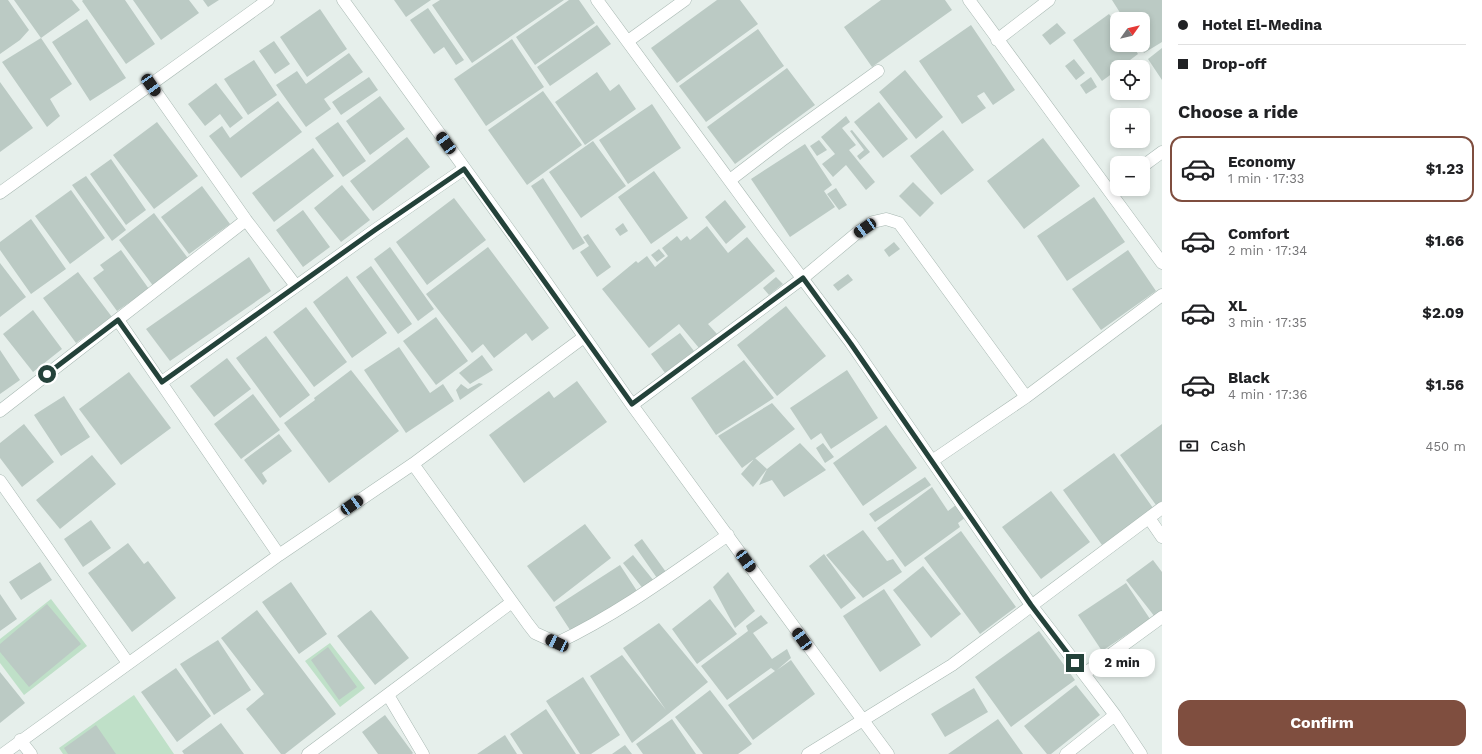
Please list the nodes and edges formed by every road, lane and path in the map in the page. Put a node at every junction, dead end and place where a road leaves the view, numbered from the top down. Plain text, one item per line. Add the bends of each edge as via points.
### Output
1 (268, 0) edge
2 (343, 0) edge
3 (597, 0) edge
4 (685, 0) edge
5 (969, 0) edge
6 (1049, 0) edge
7 (998, 40) junction
8 (628, 41) junction
9 (878, 71) dead end
10 (151, 85) junction
11 (1162, 152) edge
12 (1150, 161) edge
13 (464, 169) junction
14 (730, 180) junction
15 (1110, 184) edge
16 (0, 193) edge
17 (1118, 196) edge
18 (246, 220) junction
19 (1162, 263) edge
20 (803, 278) junction
21 (296, 286) junction
22 (1162, 295) edge
23 (118, 320) junction
24 (584, 337) junction
25 (162, 382) junction
26 (1026, 398) junction
27 (632, 404) junction
28 (0, 411) edge
29 (932, 461) junction
30 (413, 464) junction
31 (0, 481) edge
32 (1162, 508) edge
33 (1149, 518) junction
34 (728, 535) junction
35 (1162, 537) edge
36 (279, 555) junction
37 (512, 602) junction
38 (1031, 605) junction
39 (1162, 617) edge
40 (128, 664) junction
41 (1084, 674) junction
42 (388, 695) junction
43 (1115, 715) junction
44 (863, 720) junction
45 (20, 740) junction
46 (3, 754) edge
47 (31, 754) edge
48 (308, 754) edge
49 (423, 754) edge
50 (808, 754) edge
51 (888, 754) edge
52 (1066, 754) edge
53 (1141, 754) edge

1 - 10 street
2 - 13 street
3 - 8 street
4 - 8 street
5 - 7 street
6 - 7 street
7 - 15 street
8 - 14 street
9 - 14 street
10 - 16 street
10 - 18 street
11 - 12 street
13 - 21 street
13 - 24 street
14 - 20 street
17 - 19 street
18 - 21 street
18 - 23 street
20 - 26 street via 873,222 886,219 899,224
20 - 27 street
20 - 29 street
21 - 25 street
22 - 26 street
23 - 25 street
23 - 28 street
24 - 27 street
24 - 30 street
25 - 36 street
26 - 29 street
27 - 34 street
29 - 38 street
30 - 36 street
30 - 37 street
31 - 40 street
32 - 33 street
33 - 35 street
33 - 38 street
34 - 37 street via 594,625 557,643 535,633
34 - 44 street
36 - 40 street
37 - 42 street
38 - 41 street
38 - 44 street via 952,665
39 - 41 street
40 - 45 street
41 - 43 street
42 - 48 street
42 - 49 street
43 - 52 street
43 - 53 street
44 - 50 street
44 - 51 street
45 - 46 street
45 - 47 street

